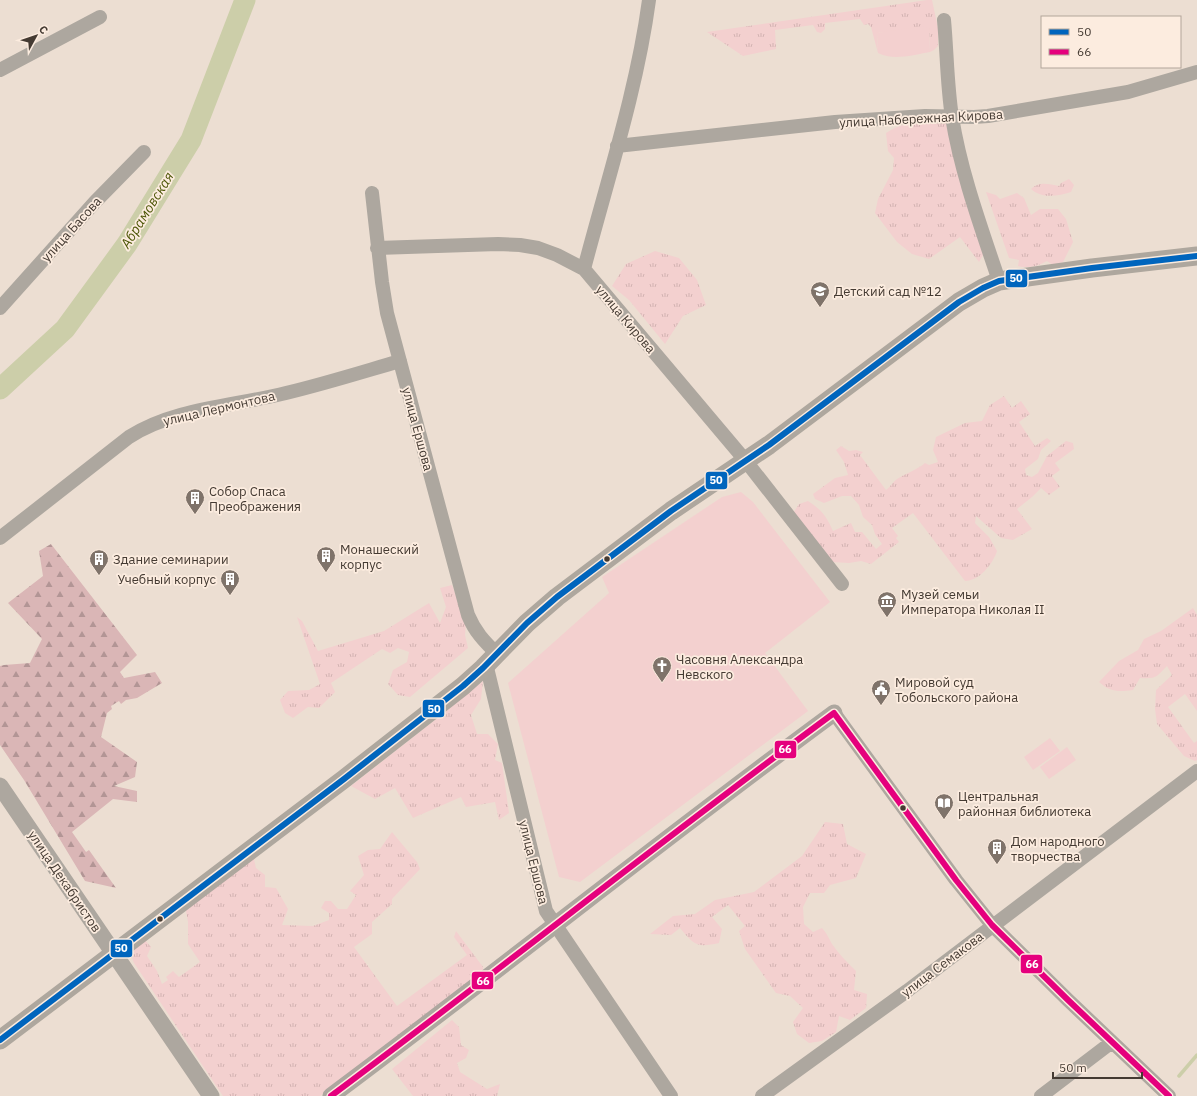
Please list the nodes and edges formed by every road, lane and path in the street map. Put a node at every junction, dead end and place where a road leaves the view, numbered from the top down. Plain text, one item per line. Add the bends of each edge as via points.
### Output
1 (650, 0) edge
2 (100, 16) dead end
3 (944, 20) dead end
4 (0, 70) edge
5 (1197, 72) edge
6 (952, 117) junction
7 (617, 146) junction
8 (144, 152) dead end
9 (372, 193) dead end
10 (378, 248) junction
11 (1197, 256) edge
12 (584, 269) junction
13 (999, 281) junction
14 (0, 308) edge
15 (400, 361) junction
16 (745, 460) junction
17 (0, 538) edge
18 (842, 584) dead end
19 (490, 660) junction
20 (834, 713) joint
21 (1197, 771) edge
22 (2, 791) edge
23 (554, 925) junction
24 (992, 925) junction
25 (114, 953) junction
26 (0, 1040) edge
27 (1112, 1042) junction
28 (210, 1096) edge
29 (331, 1096) edge
30 (671, 1096) edge
31 (762, 1096) edge
32 (1041, 1096) edge
33 (1169, 1096) edge

1 - 7 street
2 - 4 street
3 - 6 street
5 - 6 street, улица Набережная Кирова via 1128,92 1066,104 974,118
6 - 7 street, улица Набережная Кирова via 925,116 835,122
6 - 13 street via 961,160
7 - 12 street
8 - 14 street, улица Басова via 95,202
9 - 10 street, улица Ершова
10 - 12 street via 520,245 557,255
10 - 15 street, улица Ершова via 387,313
11 - 13 main road
12 - 16 street, улица Кирова
13 - 16 main road via 959,302
15 - 17 street, улица Лермонтова via 286,393 165,419 150,425 119,444
15 - 19 street, улица Ершова via 468,615
16 - 18 street, улица Кирова
16 - 19 main road via 671,511 557,597 527,622
19 - 23 street, улица Ершова via 488,672 546,911
19 - 25 main road via 463,686 344,779
20 - 23 street
20 - 24 street
21 - 24 street, улица Семакова
22 - 25 street, улица Декабристов
23 - 29 street
23 - 30 street, улица Ершова
24 - 27 street
24 - 31 street, улица Семакова via 907,991
25 - 26 main road
25 - 28 street, улица Декабристов
27 - 32 street
27 - 33 street

